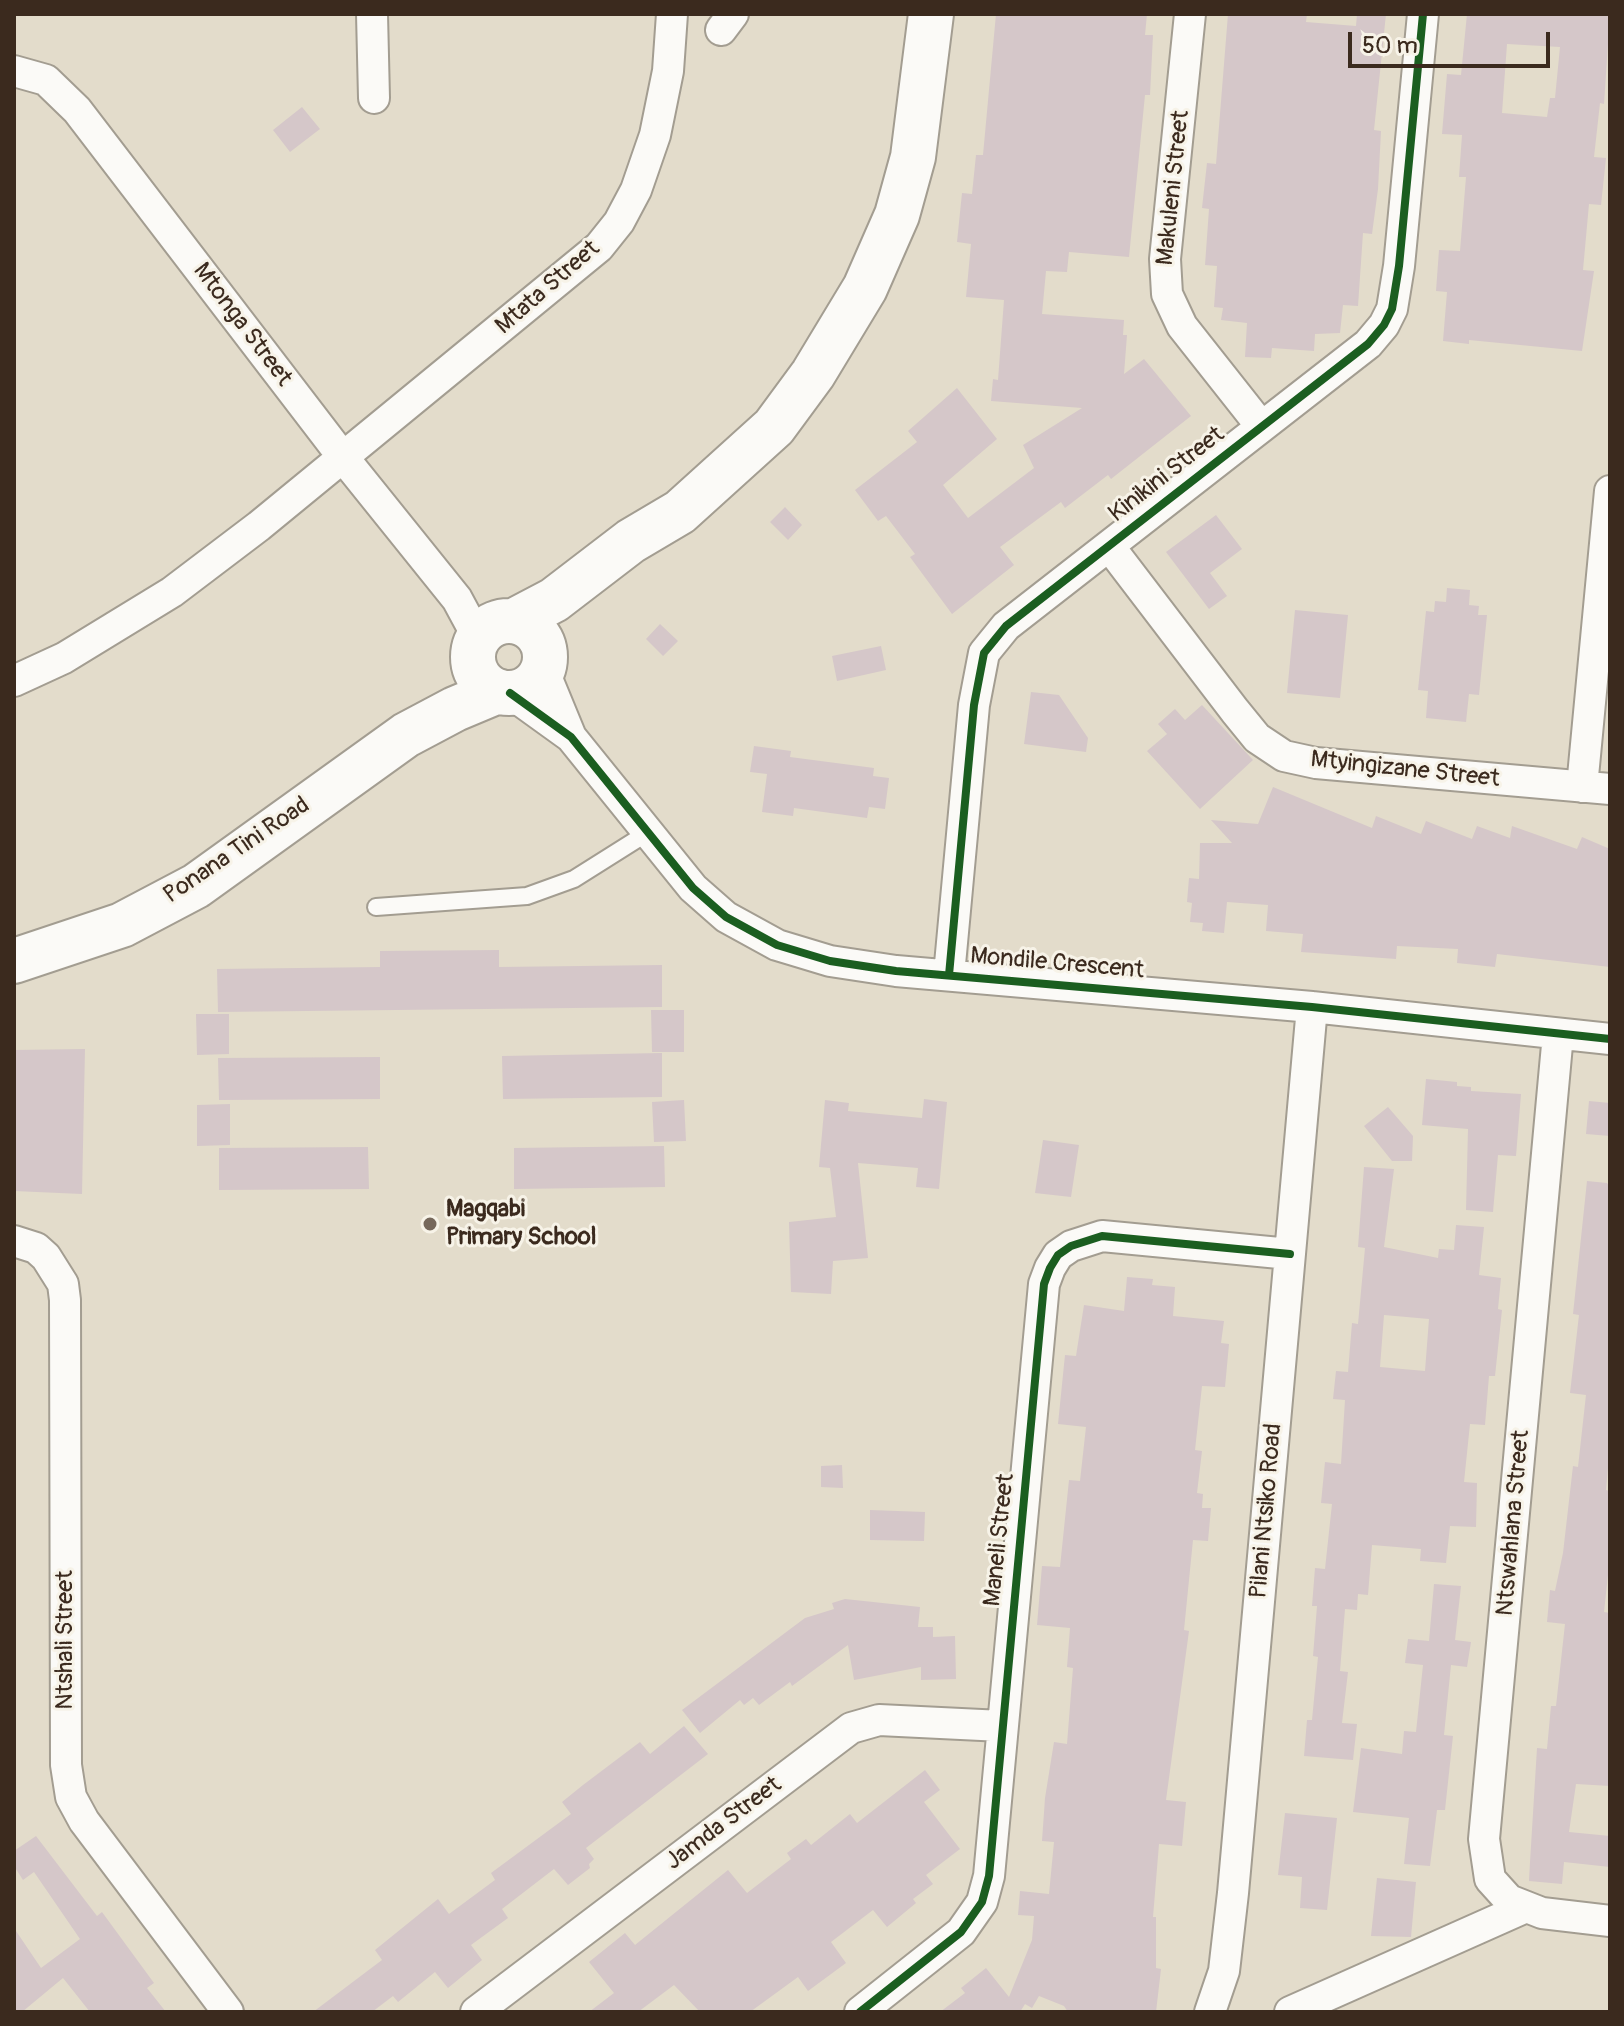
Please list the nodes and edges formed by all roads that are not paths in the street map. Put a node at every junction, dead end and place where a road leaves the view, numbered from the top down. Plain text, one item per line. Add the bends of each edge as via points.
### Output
1 (372, 14) edge
2 (672, 14) edge
3 (931, 14) edge
4 (1190, 14) edge
5 (1423, 14) edge
6 (14, 71) edge
7 (374, 98) dead end
8 (1261, 426) junction
9 (342, 456) junction
10 (1610, 491) edge
11 (1109, 546) junction
12 (507, 656) junction
13 (14, 681) edge
14 (1596, 788) edge
15 (647, 833) junction
16 (376, 907) dead end
17 (14, 961) edge
18 (949, 975) junction
19 (1312, 1007) junction
20 (1558, 1034) junction
21 (1610, 1039) edge
22 (14, 1241) edge
23 (1290, 1254) junction
24 (1002, 1726) junction
25 (1526, 1907) junction
26 (1610, 1921) edge
27 (228, 2012) edge
28 (476, 2012) edge
29 (860, 2012) edge
30 (1210, 2012) edge
31 (1290, 2012) edge

1 - 7 street
2 - 9 street, Mtata Street via 655,135 619,222 557,285
3 - 12 street, Ponana Tini Road via 913,157 897,215 840,334 774,427 680,512 631,541 554,600
4 - 8 street, Makuleni Street via 1165,259 1167,294 1182,326
5 - 8 street, Kinikini Street via 1392,309 1368,344
6 - 9 street, Mtonga Street via 46,80 77,110
8 - 11 street, Kinikini Street
9 - 12 street, Mtonga Street
9 - 13 street, Mtata Street via 172,592 64,658
10 - 14 street
11 - 14 street, Mtyingizane Street via 1257,738 1284,756
11 - 18 street, Kinikini Street via 1006,626 980,663
12 - 15 street, Mondile Crescent
12 - 17 street, Ponana Tini Road via 455,709 364,763 196,886 122,925
15 - 16 lane via 574,879 527,896
15 - 18 street, Mondile Crescent via 693,888 726,917 777,945 830,961
18 - 19 street, Mondile Crescent
19 - 20 street, Mondile Crescent
19 - 23 street, Pilani Ntsiko Road
20 - 21 street, Mondile Crescent
20 - 25 street, Ntswahlana Street via 1484,1839 1490,1879 1499,1892
22 - 27 street, Ntshali Street via 46,1257 63,1284 65,1300 66,1765 71,1797
23 - 24 street, Maneli Street via 1102,1236 1071,1246 1050,1268 1044,1284
23 - 30 street, Pilani Ntsiko Road via 1233,1893 1224,1971
24 - 28 street, Jamda Street via 879,1720 851,1728
24 - 29 street, Maneli Street via 989,1876 982,1902 945,1948
25 - 26 street, Ntswahlana Street
25 - 31 street

